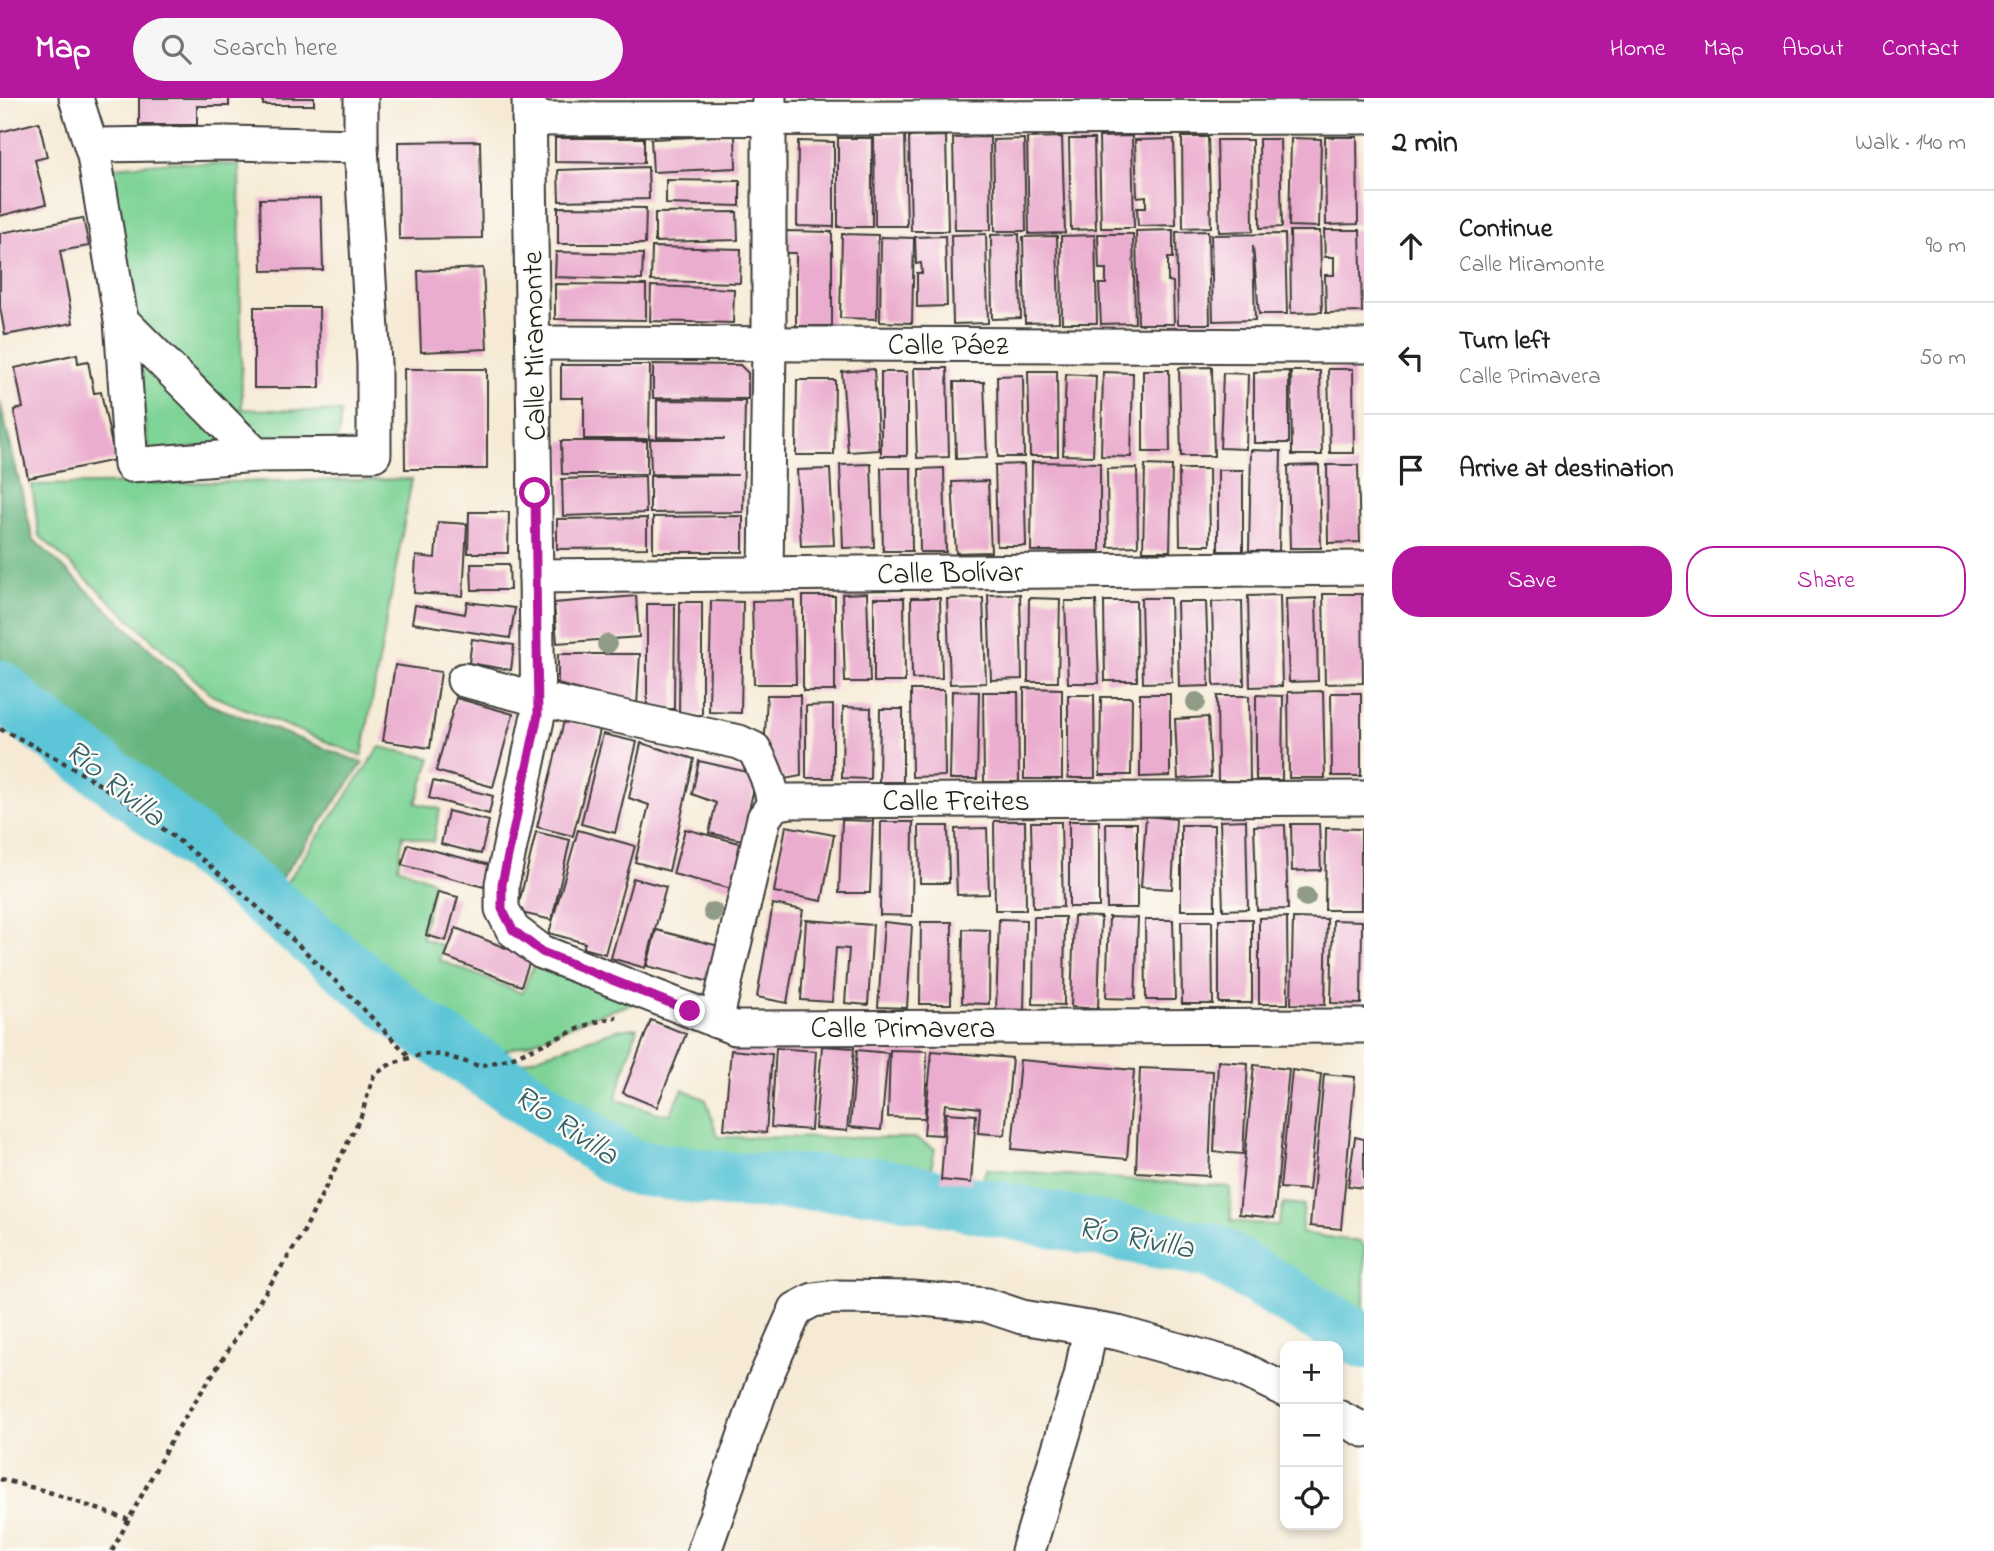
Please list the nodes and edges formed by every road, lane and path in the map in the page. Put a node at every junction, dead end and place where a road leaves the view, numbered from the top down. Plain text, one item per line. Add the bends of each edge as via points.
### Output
1 (76, 98) edge
2 (99, 98) edge
3 (361, 98) edge
4 (769, 108) edge
5 (529, 109) edge
6 (1364, 117) edge
7 (361, 146) junction
8 (96, 150) junction
9 (121, 320) junction
10 (533, 343) junction
11 (769, 344) junction
12 (1364, 346) edge
13 (256, 455) junction
14 (1364, 568) edge
15 (766, 574) junction
16 (536, 576) junction
17 (464, 680) dead end
18 (538, 699) junction
19 (0, 729) edge
20 (1364, 799) edge
21 (774, 804) junction
22 (502, 884) joint
23 (628, 1015) dead end
24 (716, 1021) junction
25 (1364, 1026) edge
26 (411, 1058) junction
27 (1090, 1328) junction
28 (1280, 1388) edge
29 (1343, 1420) edge
30 (1364, 1430) edge
31 (0, 1479) edge
32 (129, 1520) junction
33 (112, 1551) edge
34 (704, 1551) edge
35 (1028, 1551) edge

1 - 8 street
2 - 8 street
3 - 7 street
4 - 5 street
4 - 6 street
4 - 11 street
5 - 10 street, Calle Miramonte
7 - 8 street via 227,143
7 - 13 street via 374,364 374,454
8 - 9 street
9 - 13 street
9 - 13 street via 131,465
10 - 11 street, Calle Páez
10 - 16 street, Calle Miramonte
11 - 12 street, Calle Páez
11 - 15 street
14 - 15 street, Calle Bolívar
15 - 16 street, Calle Bolívar
16 - 18 street, Calle Miramonte
17 - 18 street
18 - 21 street via 754,748 769,779
18 - 22 street, Calle Miramonte
19 - 26 path via 124,801 220,873 317,962
20 - 21 street, Calle Freites
21 - 24 street via 764,818
22 - 24 street, Calle Primavera via 502,909 513,930 542,952
23 - 26 path via 592,1023 511,1058 479,1066 443,1055
24 - 25 street, Calle Primavera via 735,1028
26 - 32 path via 374,1075 361,1116 302,1235 174,1433
27 - 28 street via 1236,1366
27 - 34 street via 1022,1317 986,1305 912,1298 813,1300 796,1310 772,1361
27 - 35 street via 1081,1376
29 - 30 street
31 - 32 path
32 - 33 path

